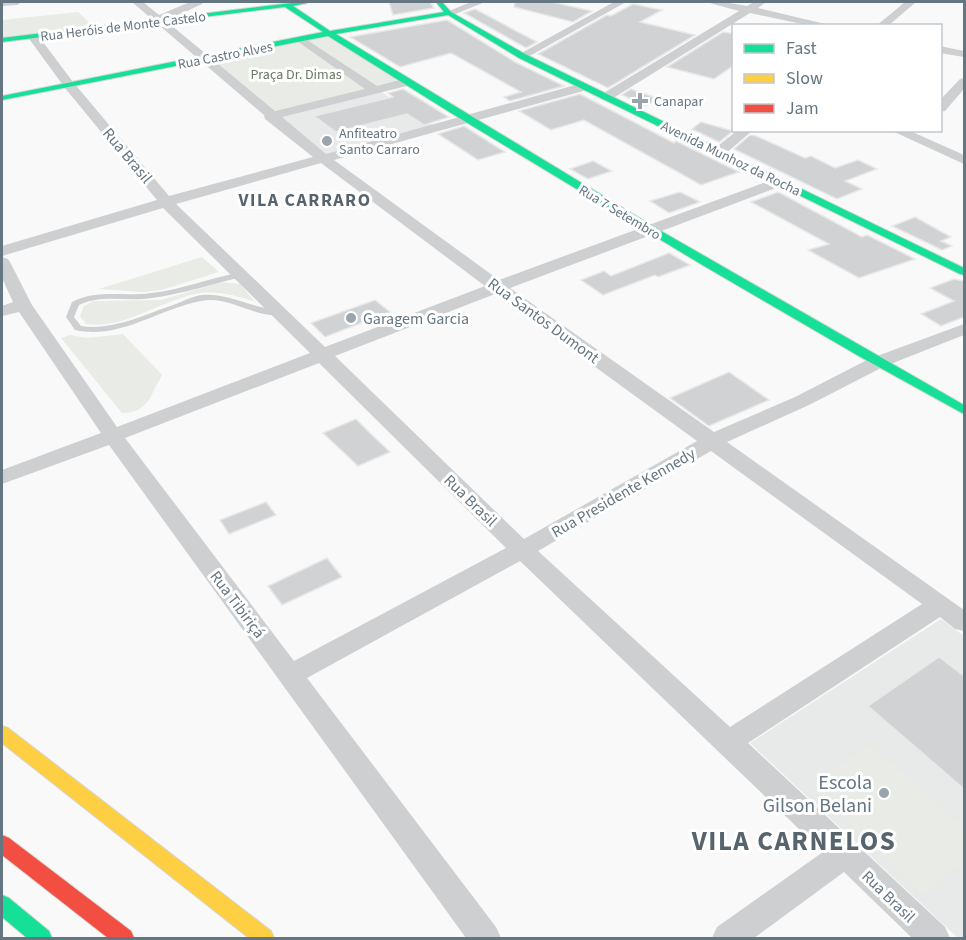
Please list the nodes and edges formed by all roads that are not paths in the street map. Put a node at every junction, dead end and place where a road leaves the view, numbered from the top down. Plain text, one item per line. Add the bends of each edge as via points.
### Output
1 (17, 2) edge
2 (137, 2) edge
3 (198, 2) edge
4 (316, 2) edge
5 (439, 2) edge
6 (480, 2) edge
7 (621, 2) edge
8 (711, 2) edge
9 (761, 2) edge
10 (911, 2) edge
11 (2, 3) edge
12 (287, 3) edge
13 (748, 9) junction
14 (449, 13) junction
15 (158, 20) junction
16 (819, 24) edge
17 (884, 24) edge
18 (330, 33) junction
19 (33, 36) junction
20 (301, 39) junction
21 (2, 40) edge
22 (942, 49) edge
23 (964, 54) edge
24 (522, 56) junction
25 (206, 59) junction
26 (407, 82) junction
27 (964, 82) edge
28 (69, 85) junction
29 (584, 87) junction
30 (375, 90) junction
31 (606, 97) junction
32 (2, 98) edge
33 (942, 106) edge
34 (270, 116) junction
35 (468, 119) junction
36 (744, 132) edge
37 (915, 134) edge
38 (719, 152) junction
39 (323, 158) junction
40 (964, 160) edge
41 (779, 182) junction
42 (166, 201) junction
43 (650, 230) junction
44 (2, 251) edge
45 (2, 262) edge
46 (964, 272) edge
47 (243, 274) junction
48 (497, 287) junction
49 (23, 305) junction
50 (2, 311) edge
51 (280, 313) junction
52 (964, 329) edge
53 (322, 354) junction
54 (876, 363) junction
55 (964, 410) edge
56 (113, 436) junction
57 (714, 440) junction
58 (2, 477) edge
59 (522, 550) junction
60 (940, 605) junction
61 (964, 622) edge
62 (291, 675) junction
63 (2, 733) edge
64 (728, 741) junction
65 (2, 844) edge
66 (845, 854) junction
67 (2, 905) edge
68 (42, 939) edge
69 (124, 939) edge
70 (264, 939) edge
71 (485, 939) edge
72 (728, 939) edge
73 (934, 939) edge

1 - 11 street
2 - 15 street, Rua Santos Dumont
3 - 15 street
4 - 12 main road, Rua Heróis de Monte Castelo
5 - 14 main road, Avenida Munhoz da Rocha
6 - 14 street
7 - 24 street
8 - 13 street
9 - 13 street
10 - 17 street
12 - 15 main road, Rua Heróis de Monte Castelo
12 - 18 main road, Rua 7 Setembro
13 - 16 street
13 - 31 street
14 - 18 main road, Rua Castro Alves
14 - 24 main road, Avenida Munhoz da Rocha
15 - 19 main road, Rua Heróis de Monte Castelo
15 - 25 street, Rua Santos Dumont
18 - 20 main road, Rua Castro Alves
18 - 26 main road, Rua 7 Setembro
19 - 21 main road, Rua Heróis de Monte Castelo
19 - 28 street, Rua Brasil
20 - 25 main road, Rua Castro Alves
20 - 30 street
22 - 23 street
24 - 29 main road, Avenida Munhoz da Rocha
25 - 28 main road, Rua Castro Alves
25 - 34 street, Rua Santos Dumont
26 - 30 street
26 - 35 main road, Rua 7 Setembro
27 - 33 street
28 - 32 main road, Rua Castro Alves
28 - 42 street, Rua Brasil
29 - 31 main road, Avenida Munhoz da Rocha
29 - 35 street
30 - 34 street
31 - 38 main road, Avenida Munhoz da Rocha
34 - 39 street, Rua Santos Dumont
35 - 39 street
35 - 43 main road, Rua 7 Setembro
36 - 38 street
37 - 40 street
38 - 41 main road, Avenida Munhoz da Rocha
39 - 42 street
39 - 48 street, Rua Santos Dumont
41 - 43 street
41 - 46 main road, Avenida Munhoz da Rocha
42 - 44 street
42 - 47 street, Rua Brasil
43 - 48 street
43 - 54 main road, Rua 7 Setembro
45 - 49 street, Rua Tibiriçá
47 - 51 street, Rua Brasil
47 - 51 lane via 159,295 90,297 75,304 70,317 78,328 103,330 214,297 254,311
48 - 53 street
48 - 57 street, Rua Santos Dumont
49 - 50 street
49 - 56 street, Rua Tibiriçá
51 - 53 street, Rua Brasil
52 - 54 street, Rua Presidente Kennedy
53 - 56 street
53 - 59 street, Rua Brasil
54 - 55 main road, Rua 7 Setembro
54 - 57 street, Rua Presidente Kennedy
56 - 58 street
56 - 62 street, Rua Tibiriçá
57 - 59 street, Rua Presidente Kennedy
57 - 60 street, Rua Santos Dumont
59 - 62 street, Rua Presidente Kennedy
59 - 64 street, Rua Brasil
60 - 61 street, Rua Santos Dumont
60 - 64 street
62 - 71 street, Rua Tibiriçá
63 - 70 main road
64 - 66 street, Rua Brasil
65 - 69 main road
66 - 72 street
66 - 73 street, Rua Brasil
67 - 68 main road

